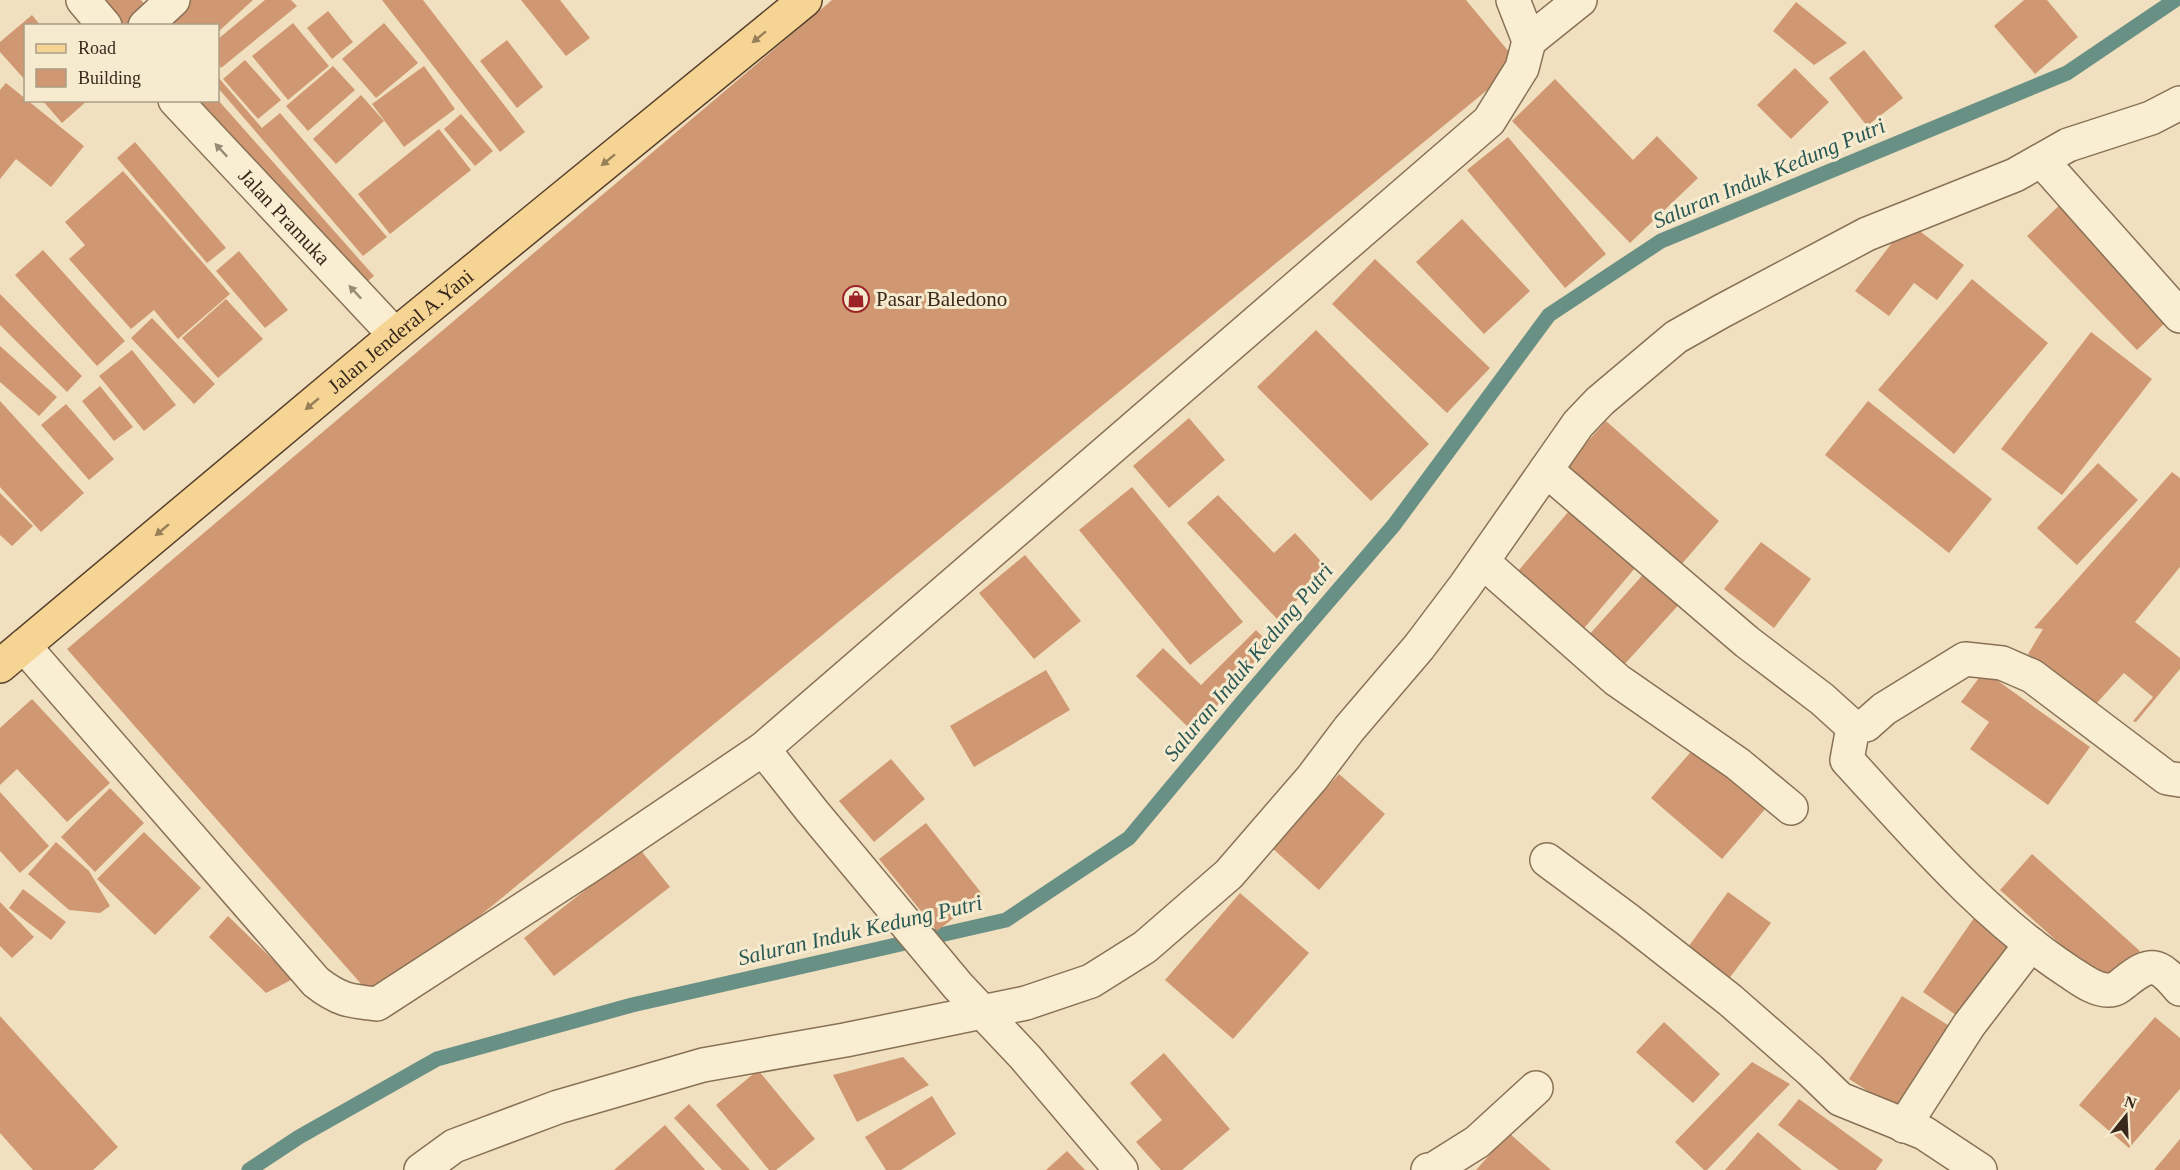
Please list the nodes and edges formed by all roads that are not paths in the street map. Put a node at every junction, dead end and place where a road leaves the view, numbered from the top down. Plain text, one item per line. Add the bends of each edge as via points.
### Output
1 (83, 0) edge
2 (173, 0) edge
3 (805, 0) edge
4 (1513, 0) edge
5 (1580, 0) edge
6 (103, 24) edge
7 (146, 24) edge
8 (1529, 41) junction
9 (177, 102) edge
10 (2180, 103) edge
11 (2042, 161) junction
12 (2180, 316) edge
13 (395, 335) junction
14 (1546, 470) junction
15 (1483, 562) junction
16 (12, 656) edge
17 (1853, 727) junction
18 (763, 748) junction
19 (2180, 780) edge
20 (1791, 808) dead end
21 (1546, 860) dead end
22 (2031, 944) junction
23 (2180, 989) edge
24 (981, 1012) junction
25 (1536, 1088) dead end
26 (1904, 1126) junction
27 (421, 1170) edge
28 (1120, 1170) edge
29 (1428, 1170) edge
30 (1980, 1170) edge

1 - 6 street
2 - 7 street
3 -> 13 main road, Jalan Jenderal A.Yani
4 - 8 street
5 - 8 street
8 - 18 street via 1522,68 1489,121
13 -> 9 street, Jalan Pramuka
10 - 11 street via 2151,118 2068,145
11 - 12 street
11 - 14 street via 1867,234 1677,337 1600,401 1578,424
13 -> 16 main road, Jalan Jenderal A.Yani
14 - 15 street
14 - 17 street
15 - 20 street via 1617,680 1738,764
15 - 24 street via 1419,647 1229,874 1145,947 1092,981 1026,1003
16 - 18 street via 316,982 333,995 352,1001 377,1004 400,990
17 - 19 street via 1866,725 1884,709 1965,659 2002,663 2032,676 2167,778
17 - 22 street via 1847,760 1990,911
18 - 24 street
21 - 26 street via 1730,1000 1840,1099
22 - 23 street via 2107,991 2116,989 2143,968 2166,972
22 - 26 street via 1969,1025
24 - 27 street via 703,1065 558,1107 454,1146
24 - 28 street via 1025,1057
25 - 29 street via 1477,1142
26 - 30 street via 1924,1133

